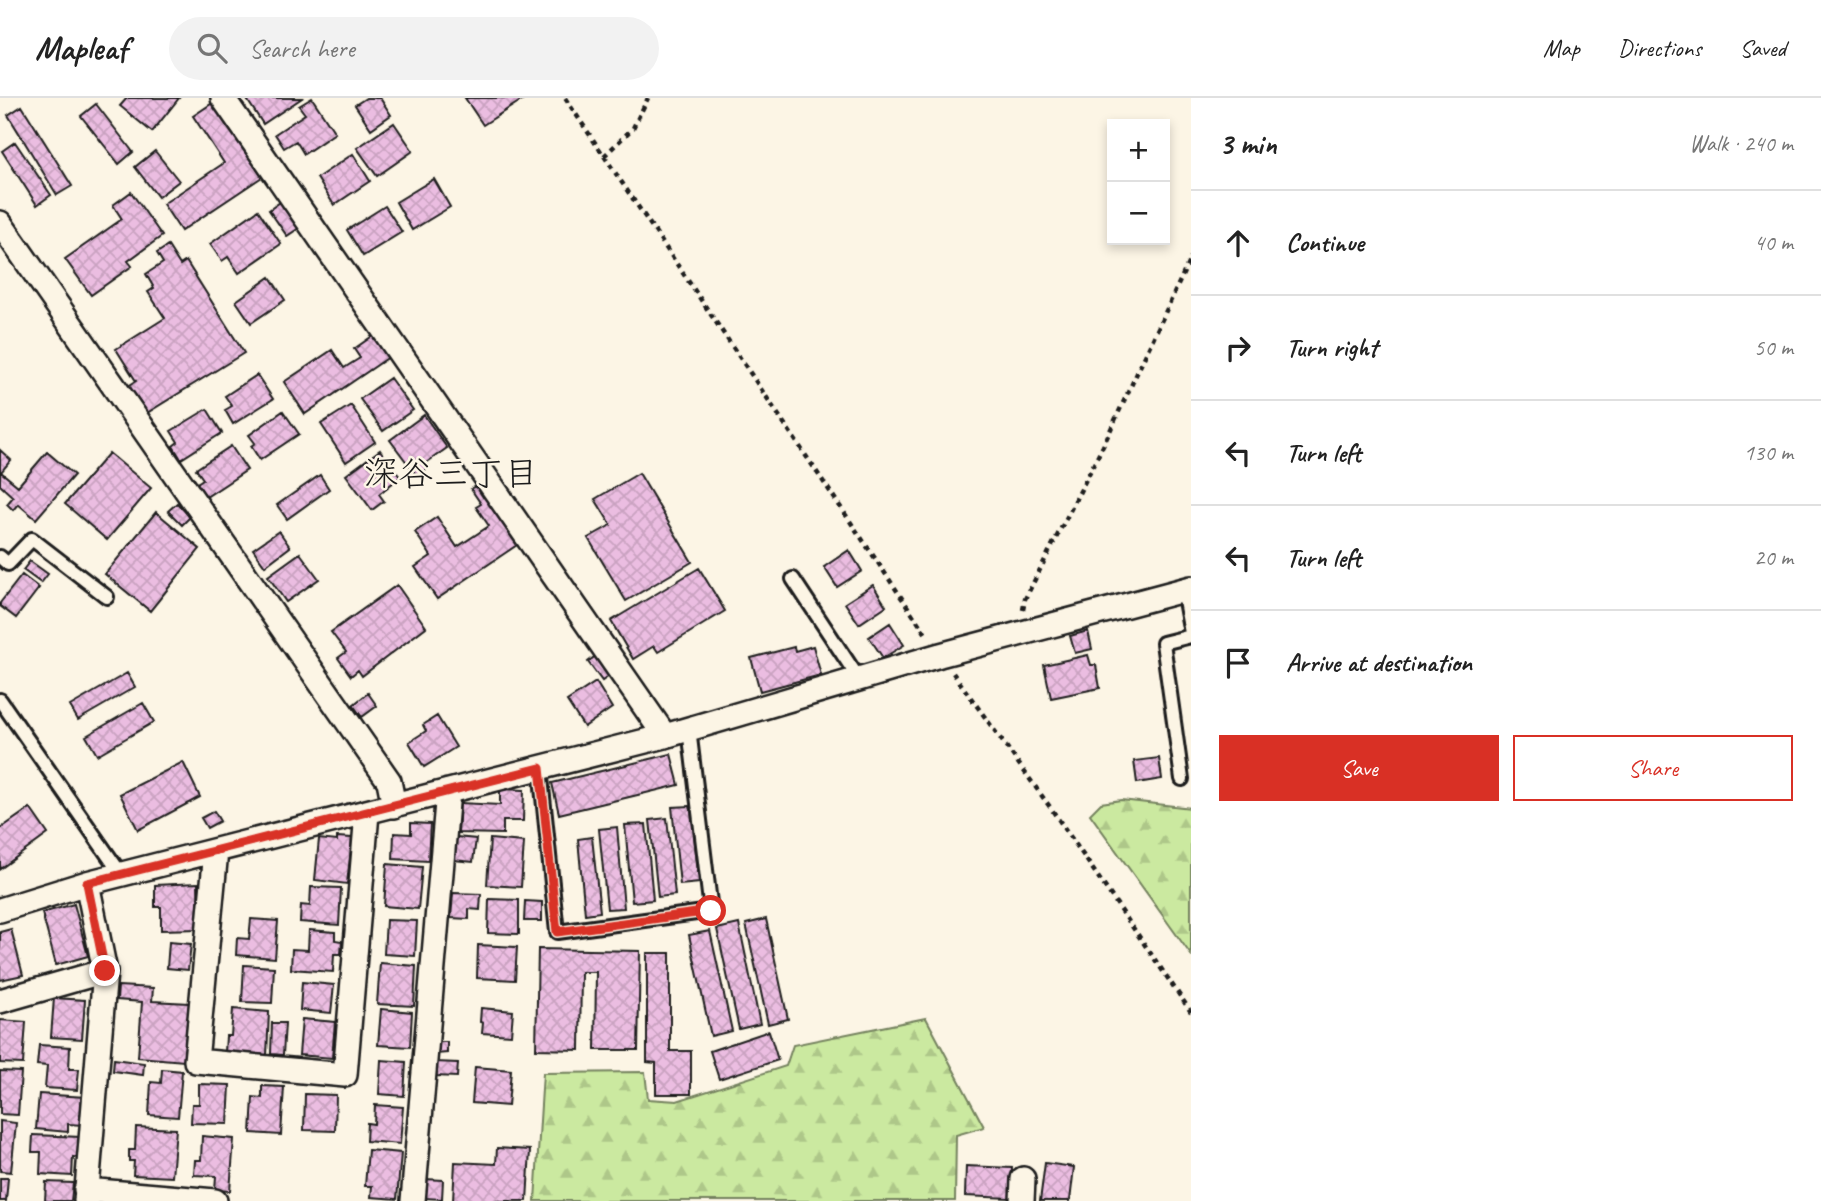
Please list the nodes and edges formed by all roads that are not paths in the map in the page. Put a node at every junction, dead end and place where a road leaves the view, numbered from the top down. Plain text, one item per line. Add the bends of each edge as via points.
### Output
1 (223, 98) edge
2 (0, 223) edge
3 (0, 558) edge
4 (793, 579) dead end
5 (1187, 589) edge
6 (107, 597) dead end
7 (1191, 634) edge
8 (859, 679) junction
9 (0, 700) edge
10 (689, 729) junction
11 (665, 736) junction
12 (540, 768) junction
13 (1182, 779) dead end
14 (448, 791) junction
15 (394, 806) junction
16 (367, 813) junction
17 (216, 851) junction
18 (121, 874) junction
19 (87, 883) junction
20 (0, 911) edge
21 (105, 971) junction
22 (0, 1001) edge
23 (86, 1196) edge
24 (215, 1201) edge
25 (413, 1201) edge

1 - 11 street
2 - 15 street via 389,781
3 - 6 lane via 8,564 32,539
4 - 8 lane
5 - 7 lane
5 - 8 street
7 - 13 lane via 1163,643
8 - 10 street
9 - 18 lane
10 - 11 street
10 - 12 lane via 711,911 557,932
11 - 12 street
12 - 14 street
14 - 15 street
14 - 25 street
15 - 16 street
16 - 17 street
16 - 17 street via 345,1075 196,1061
17 - 18 street
18 - 19 street
19 - 20 street
19 - 21 street
21 - 22 street
21 - 23 street
23 - 24 street

